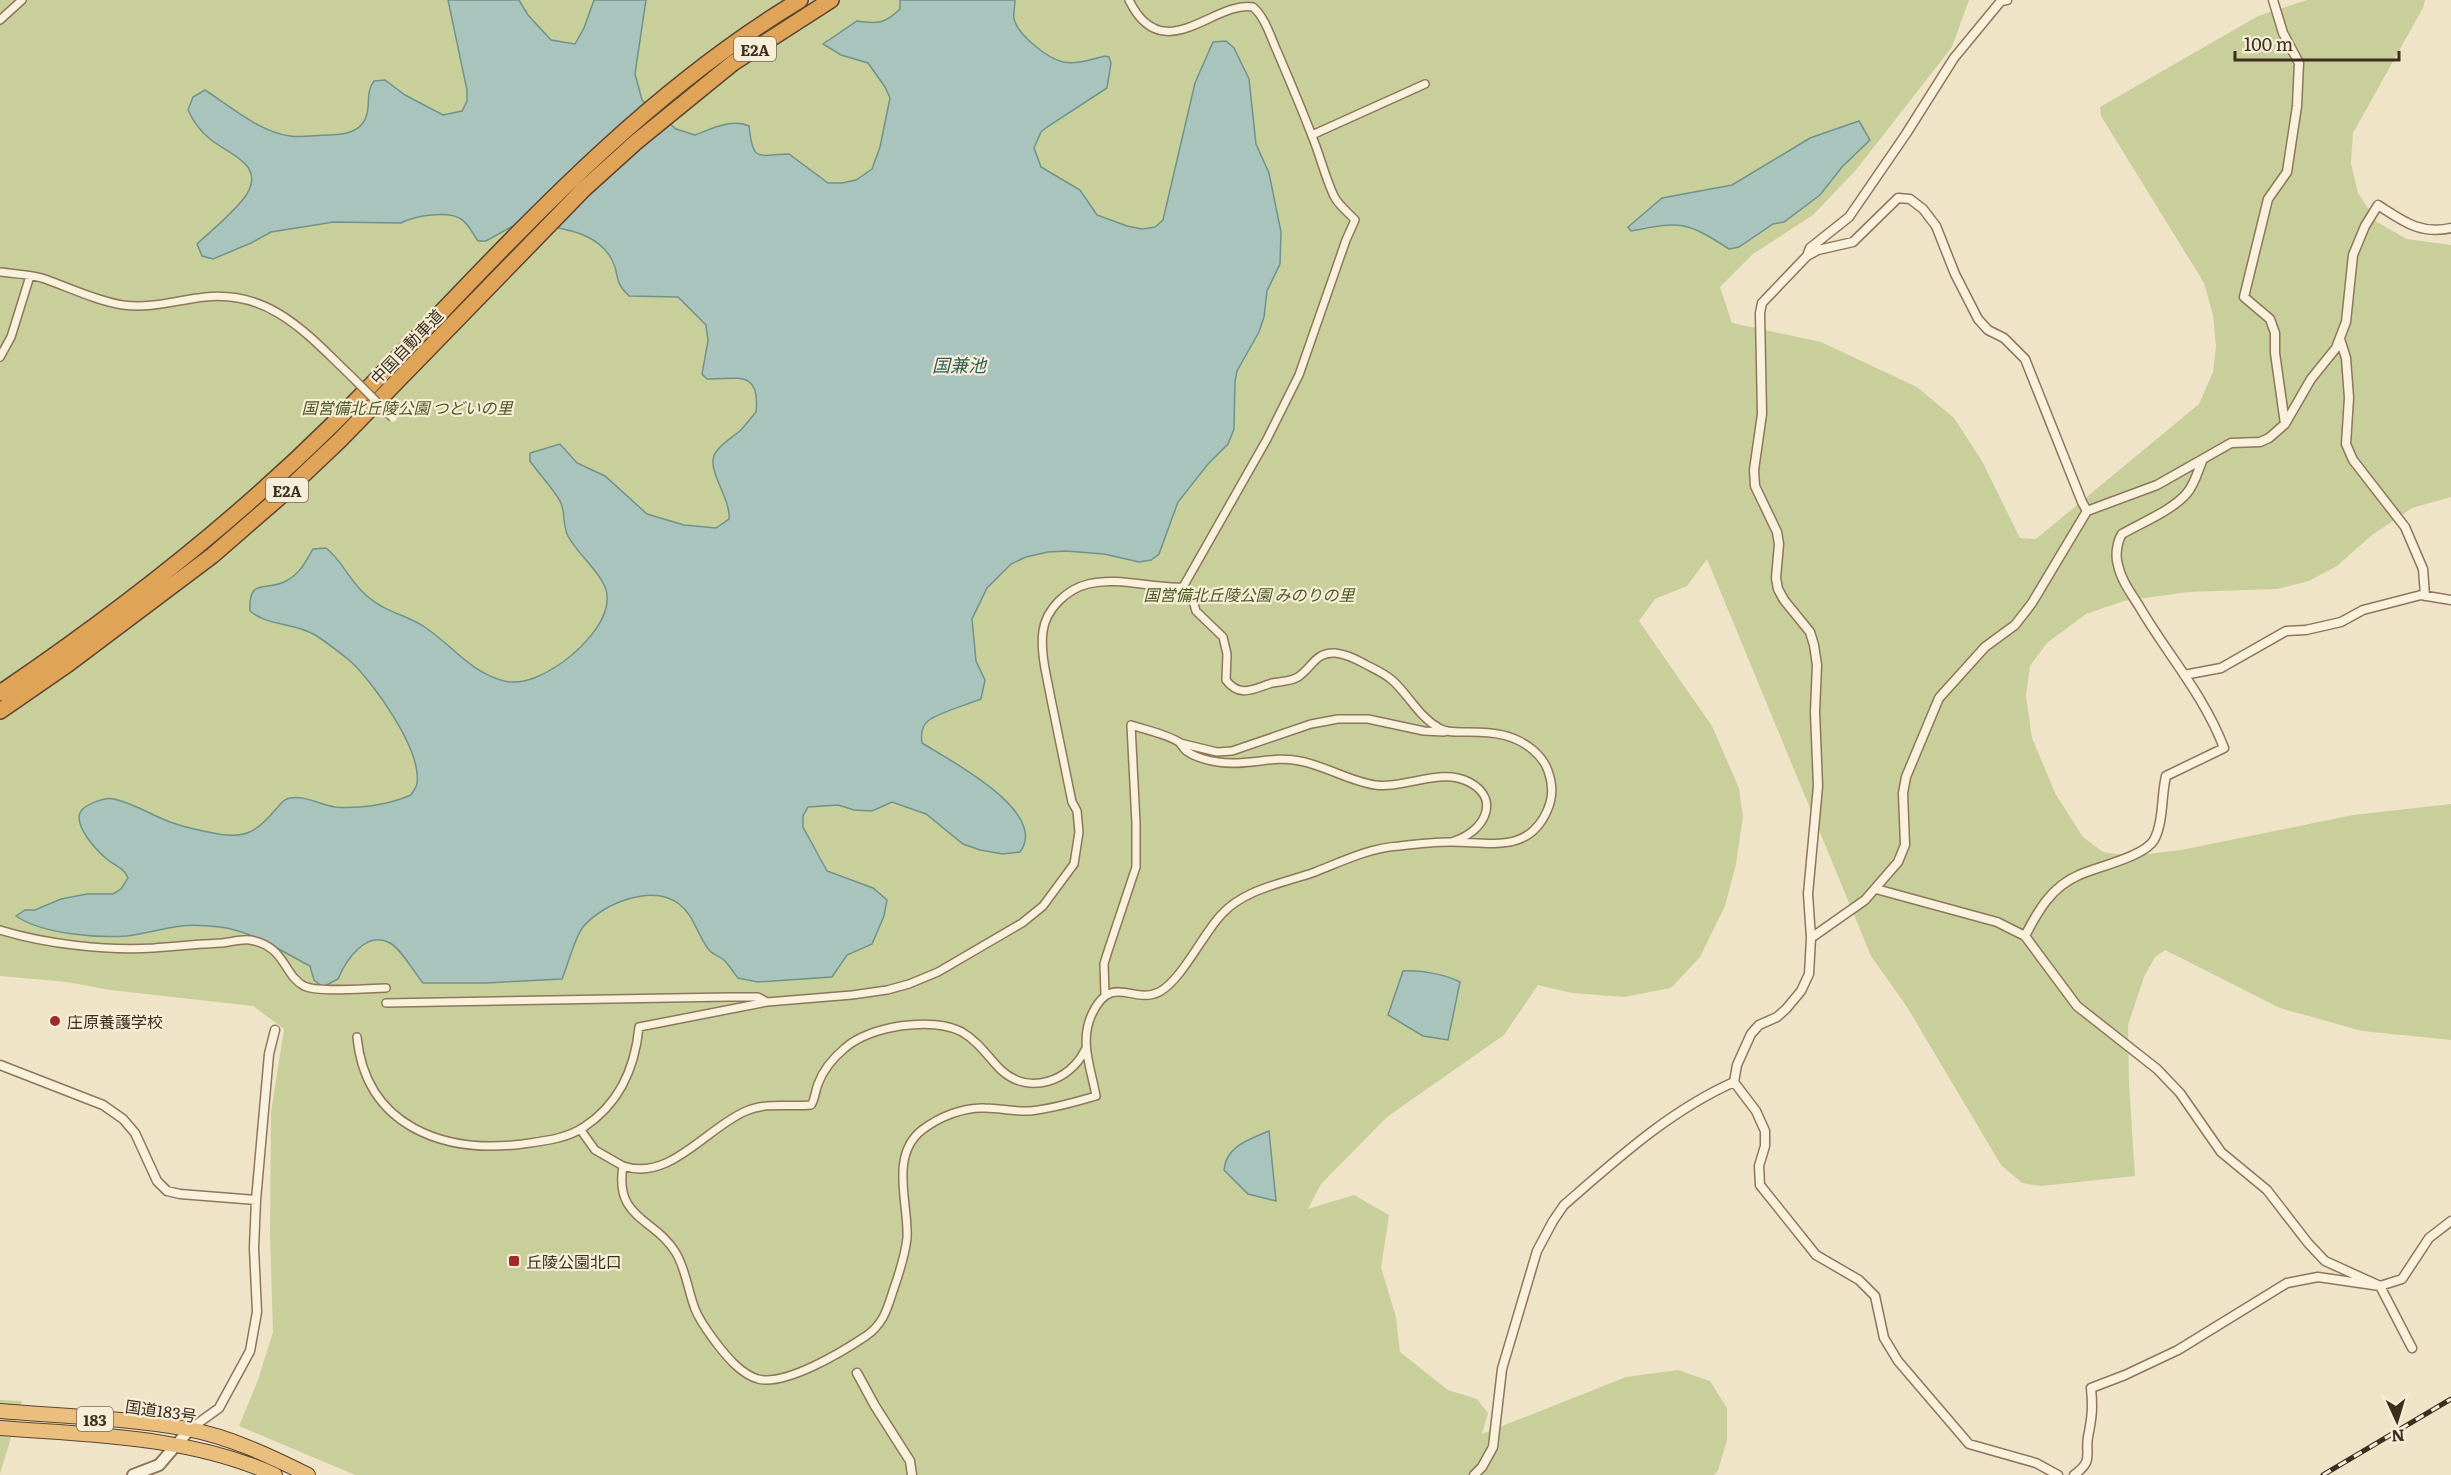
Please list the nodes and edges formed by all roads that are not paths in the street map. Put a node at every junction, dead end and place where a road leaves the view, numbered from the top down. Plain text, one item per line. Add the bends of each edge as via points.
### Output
1 (22, 0) edge
2 (800, 0) edge
3 (831, 0) edge
4 (1129, 0) edge
5 (2007, 0) edge
6 (2272, 0) edge
7 (1226, 2) dead end
8 (1196, 15) dead end
9 (0, 20) edge
10 (1425, 84) dead end
11 (1312, 135) junction
12 (536, 226) junction
13 (2451, 228) edge
14 (1807, 256) junction
15 (0, 272) edge
16 (30, 276) junction
17 (2340, 339) junction
18 (0, 357) edge
19 (393, 418) dead end
20 (2285, 424) junction
21 (2203, 459) junction
22 (2087, 511) junction
23 (1183, 587) junction
24 (2425, 596) junction
25 (2451, 600) edge
26 (2184, 675) junction
27 (0, 693) edge
28 (0, 711) edge
29 (1446, 732) junction
30 (1179, 742) junction
31 (1452, 842) junction
32 (1876, 889) junction
33 (0, 930) edge
34 (2025, 936) junction
35 (1811, 938) junction
36 (386, 988) dead end
37 (1105, 995) junction
38 (767, 1002) junction
39 (386, 1003) dead end
40 (275, 1030) dead end
41 (357, 1037) dead end
42 (1085, 1050) junction
43 (0, 1065) edge
44 (1734, 1082) junction
45 (580, 1129) junction
46 (623, 1166) junction
47 (256, 1200) junction
48 (2451, 1221) edge
49 (2380, 1286) junction
50 (2412, 1348) dead end
51 (857, 1373) dead end
52 (0, 1411) edge
53 (0, 1428) edge
54 (190, 1429) junction
55 (178, 1445) junction
56 (133, 1475) edge
57 (275, 1475) edge
58 (308, 1475) edge
59 (912, 1475) edge
60 (1474, 1475) edge
61 (2058, 1475) edge
62 (2074, 1475) edge

1 - 9 street
2 - 12 highway, 中国自動車道 / E2A via 670,91 588,163
3 - 12 highway, 中国自動車道 / E2A via 734,63
4 - 8 street via 1135,12 1161,26 1177,25
5 - 14 street via 2001,1 1954,58 1849,217 1810,248
6 - 20 street via 2299,63 2297,106 2287,172 2268,199 2244,297 2270,319
7 - 11 street via 1244,2 1262,20
10 - 11 street
11 - 23 street via 1335,198 1355,220 1299,375
12 - 27 highway, 中国自動車道 / E2A via 273,482 140,591
12 - 28 highway, 中国自動車道 / E2A via 388,391 282,495 146,608
13 - 17 street via 2427,231 2378,205 2353,255 2346,322
14 - 22 street via 1853,243 1898,198 1910,199 1923,209 1936,226 1978,319 2025,359
14 - 35 street via 1762,303 1762,414 1754,470 1759,498 1777,532 1778,589 1810,632 1817,665 1818,786 1808,894
15 - 16 street
16 - 18 street via 11,337
16 - 19 street, bridge via 122,305 150,306 225,296 266,305 301,328
17 - 20 street
17 - 24 street via 2346,358 2349,398 2346,444 2353,460 2405,527 2423,569
20 - 21 street via 2260,442 2231,444
21 - 22 street via 2157,485
21 - 26 street via 2187,494 2122,534 2117,549 2122,577
22 - 32 street via 2015,626 1985,647 1939,698 1906,777 1905,844 1898,862
23 - 29 street via 1196,611 1223,637 1226,680 1235,689 1255,691 1294,679 1319,656 1340,654 1391,679 1417,709
23 - 38 street via 1090,583 1062,597 1048,615 1043,630 1046,674 1079,832 1074,864 1043,906 967,956 909,984 852,995
24 - 25 street
24 - 26 street via 2363,610 2341,622 2286,631 2221,668
26 - 34 street via 2207,709 2224,748 2166,776 2153,842 2062,886 2040,905
29 - 30 street via 1368,719 1338,719 1311,724 1232,751 1217,752
29 - 31 street via 1516,738 1542,759 1552,787 1545,817 1523,839 1493,844
30 - 31 street via 1189,753 1216,762 1298,760 1377,786 1456,777 1481,791 1487,810 1484,820 1473,831
30 - 37 street via 1131,725 1136,867 1104,964
31 - 37 street via 1382,848 1354,855 1252,893 1220,916 1167,986 1153,994
32 - 34 street via 1997,922
32 - 35 street
33 - 36 street via 47,940 116,947 248,940 280,956 304,986
34 - 49 street via 2077,1006 2157,1069 2180,1093 2221,1152 2266,1190 2325,1260
35 - 44 street via 1806,982 1786,1009 1751,1034
37 - 42 street via 1092,1015
38 - 39 street via 758,997 729,997
38 - 45 street via 639,1027 634,1060 621,1089 603,1112
40 - 47 street via 269,1054
41 - 45 street via 363,1063 377,1093 405,1124 425,1135 479,1146 510,1146 558,1138
42 - 46 street via 1076,1066 1060,1077 1029,1083 1007,1074 978,1044 950,1027 932,1023 873,1032 852,1042 830,1064 811,1105 756,1107 662,1165 642,1170
42 - 46 street via 1096,1096 1032,1111 972,1108 951,1114 921,1131 909,1144 905,1157 906,1248 885,1316 854,1343 805,1369 775,1379 755,1378 724,1354 695,1309 675,1251 626,1203
43 - 47 street via 103,1105 123,1119 135,1133 157,1181 167,1191
44 - 60 street via 1705,1095 1658,1127 1564,1205 1553,1221 1537,1251 1512,1330 1502,1369 1493,1448
44 - 61 street via 1756,1111 1765,1131 1760,1185 1816,1255 1859,1280 1875,1296 1884,1338 1898,1361 1970,1444 2036,1463
45 - 46 street via 595,1150
47 - 54 street via 256,1312 250,1351 219,1408
48 - 49 street via 2429,1238 2402,1279
49 - 50 street
49 - 62 street via 2318,1277 2287,1283 2178,1350 2091,1388 2094,1414 2087,1440 2089,1454 2083,1468
51 - 59 street via 910,1461
52 - 54 highway, 国道183号 / 183
53 - 55 highway, 国道183号 / 183
54 - 55 street
54 - 58 highway, 国道183号 / 183 via 259,1451
55 - 56 street via 159,1465
55 - 57 highway, 国道183号 / 183 via 253,1465

